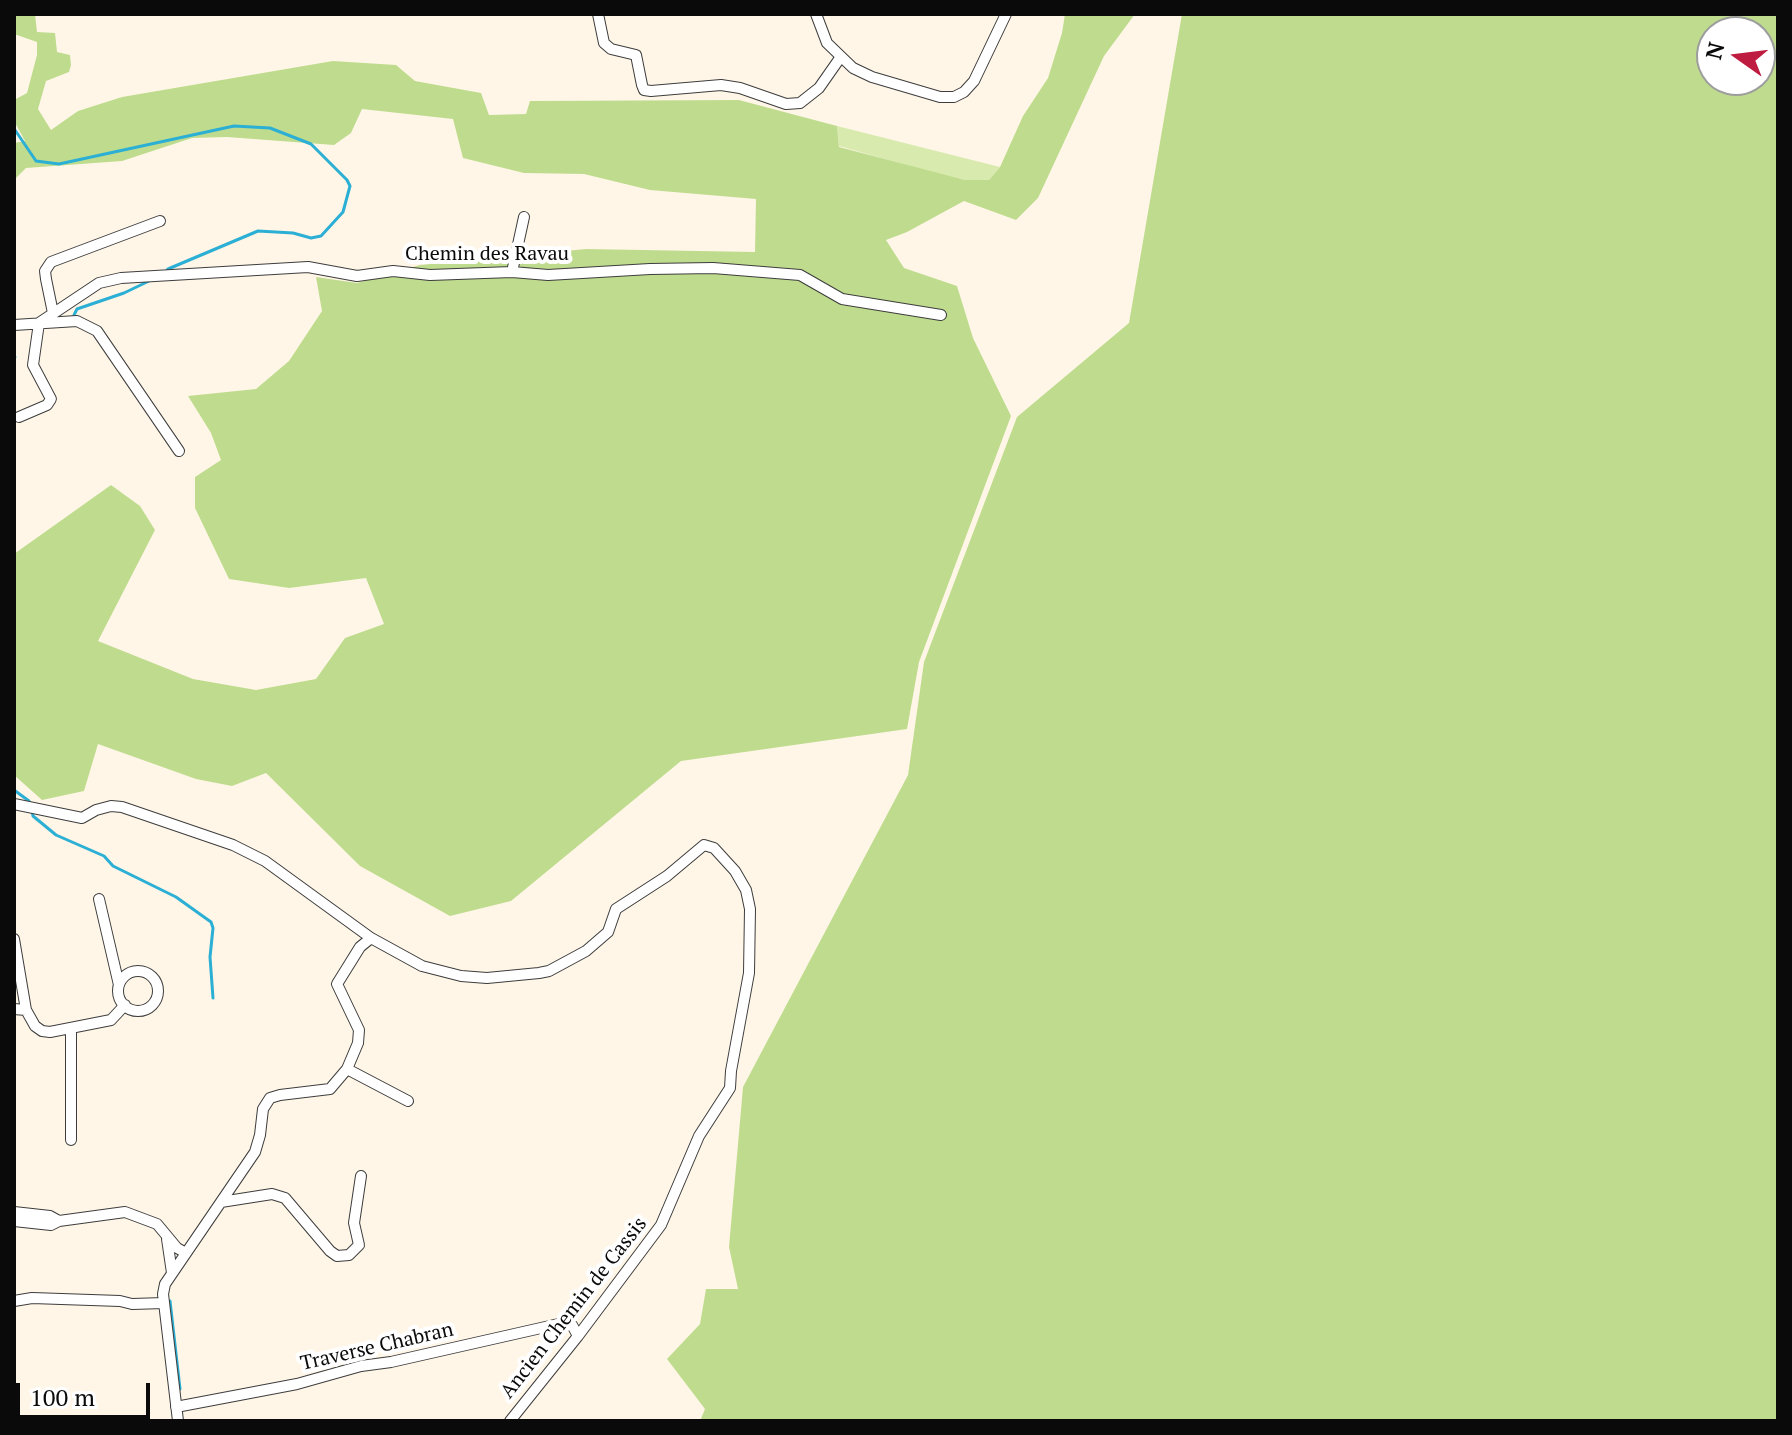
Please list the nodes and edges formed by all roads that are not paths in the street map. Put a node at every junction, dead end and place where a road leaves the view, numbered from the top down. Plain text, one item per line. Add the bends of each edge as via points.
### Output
1 (598, 14) edge
2 (816, 14) edge
3 (1006, 14) edge
4 (840, 58) junction
5 (524, 217) dead end
6 (160, 221) dead end
7 (512, 272) junction
8 (53, 313) junction
9 (941, 315) dead end
10 (39, 323) junction
11 (14, 325) edge
12 (19, 417) dead end
13 (179, 451) dead end
14 (14, 804) edge
15 (99, 899) dead end
16 (371, 938) junction
17 (14, 939) edge
18 (119, 985) junction
19 (125, 1005) junction
20 (14, 1009) edge
21 (26, 1010) junction
22 (71, 1029) junction
23 (347, 1069) junction
24 (408, 1101) dead end
25 (71, 1140) dead end
26 (361, 1176) dead end
27 (221, 1202) junction
28 (14, 1212) edge
29 (14, 1221) edge
30 (59, 1221) junction
31 (167, 1237) junction
32 (186, 1253) junction
33 (172, 1273) junction
34 (14, 1301) edge
35 (164, 1303) junction
36 (578, 1336) junction
37 (176, 1407) junction
38 (178, 1421) edge
39 (510, 1421) edge

1 - 4 street via 604,43 636,55 644,90 721,85 786,104 800,103 819,88
2 - 4 street via 827,43
3 - 4 street via 974,81 954,97 872,77
5 - 7 street
6 - 8 street via 51,262 45,271
7 - 8 street, Chemin des Ravau via 393,271 357,276 308,267 121,278 99,283
7 - 9 street, Chemin des Ravau via 713,268 800,275 842,299
8 - 10 street, Chemin des Ravau
10 - 11 street
10 - 12 street via 33,365 51,399
10 - 13 street via 77,321 97,331
14 - 16 street via 82,818 96,810 122,807 233,845 265,861
15 - 18 street
16 - 23 street via 337,984 359,1030
16 - 36 street, Ancien Chemin de Cassis via 422,966 461,976 549,971 586,951 608,932 616,909 704,845 714,848 746,890 749,973 730,1088 699,1136 661,1225
17 - 21 street
18 - 19 street
18 - 19 street via 127,974 141,971 157,985 156,999 146,1009
19 - 22 street via 111,1020
20 - 21 street
21 - 22 street via 42,1031
22 - 25 street
23 - 24 street
23 - 27 street via 330,1089 270,1098 255,1152
26 - 27 street via 354,1223 359,1245 349,1255 330,1251 285,1198 272,1194
27 - 32 street
28 - 30 street
29 - 30 street
30 - 31 street via 125,1212 157,1224
31 - 32 street
31 - 33 street
32 - 33 street
33 - 35 street
34 - 35 street
35 - 37 street
36 - 37 street, Traverse Chabran via 572,1325 563,1323
36 - 39 street, Ancien Chemin de Cassis
37 - 38 street

